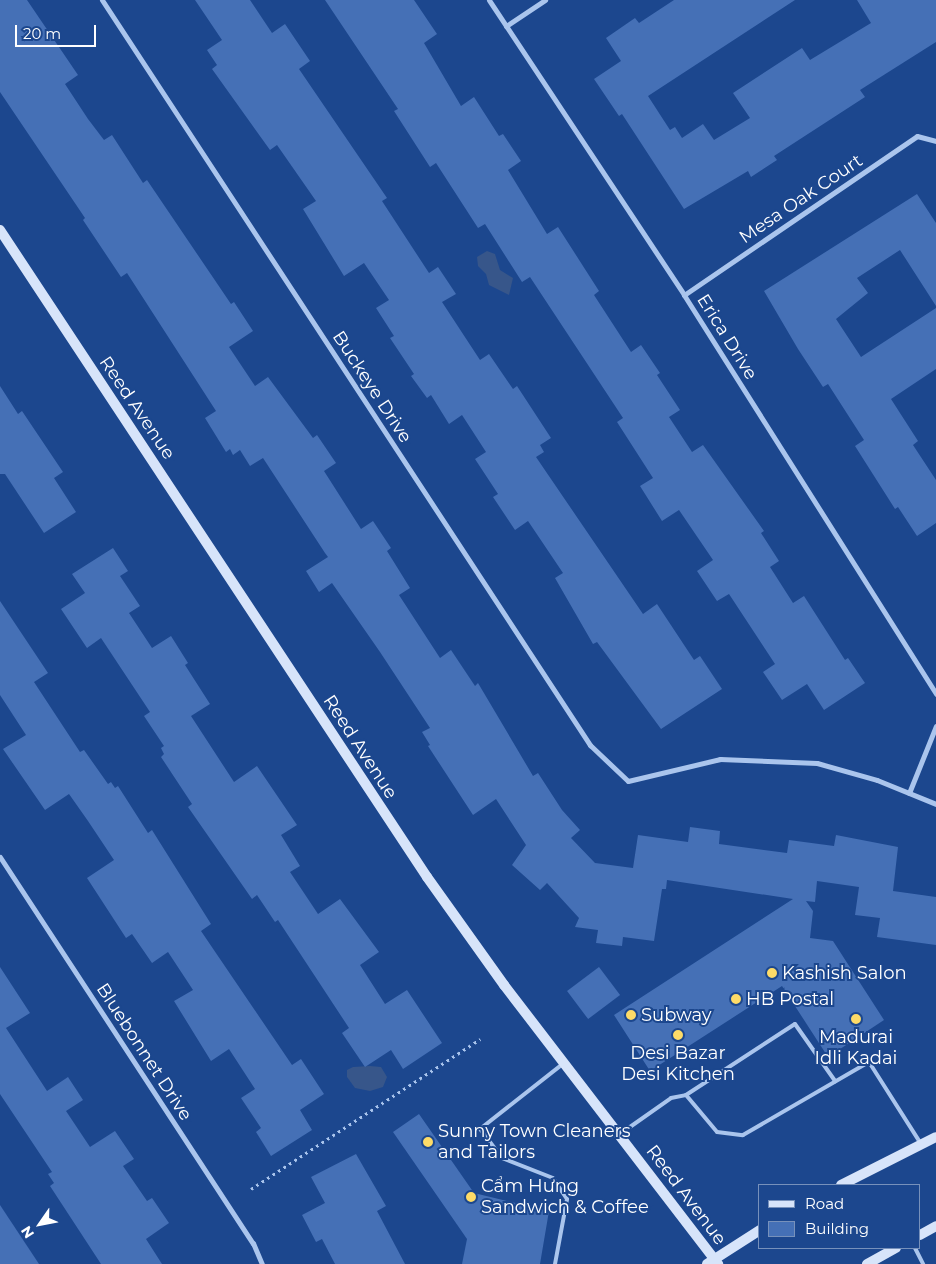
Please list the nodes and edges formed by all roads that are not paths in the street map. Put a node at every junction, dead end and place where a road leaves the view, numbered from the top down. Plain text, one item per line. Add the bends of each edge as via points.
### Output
1 (102, 0) edge
2 (489, 0) edge
3 (545, 0) edge
4 (506, 26) junction
5 (936, 141) edge
6 (0, 230) edge
7 (684, 295) junction
8 (936, 694) edge
9 (936, 726) edge
10 (909, 794) junction
11 (936, 804) edge
12 (0, 857) edge
13 (564, 1063) junction
14 (835, 1081) junction
15 (686, 1095) junction
16 (619, 1135) junction
17 (936, 1137) edge
18 (921, 1144) junction
19 (842, 1184) edge
20 (936, 1226) edge
21 (758, 1231) edge
22 (921, 1234) edge
23 (894, 1249) edge
24 (916, 1249) edge
25 (713, 1262) edge
26 (262, 1264) edge
27 (555, 1264) edge
28 (867, 1264) edge
29 (923, 1264) edge

1 - 10 street, Buckeye Drive via 590,745 628,781 720,759 808,763 877,780
2 - 4 street, Erica Drive
3 - 4 street
4 - 7 street, Erica Drive
5 - 7 street, Mesa Oak Court via 917,136
6 - 13 main road, Reed Avenue via 427,877
7 - 8 street, Erica Drive
9 - 10 street
10 - 11 street
12 - 26 street, Bluebonnet Drive via 253,1243
13 - 16 main road, Reed Avenue
13 - 27 lane via 480,1129 502,1158 553,1178 567,1199
14 - 15 lane via 742,1135 717,1132
14 - 15 lane via 795,1024
14 - 18 lane via 869,1062
15 - 16 lane via 670,1098
16 - 25 main road, Reed Avenue
17 - 18 main road
18 - 19 main road
20 - 22 main road
21 - 25 main road
23 - 28 main road
24 - 29 lane

